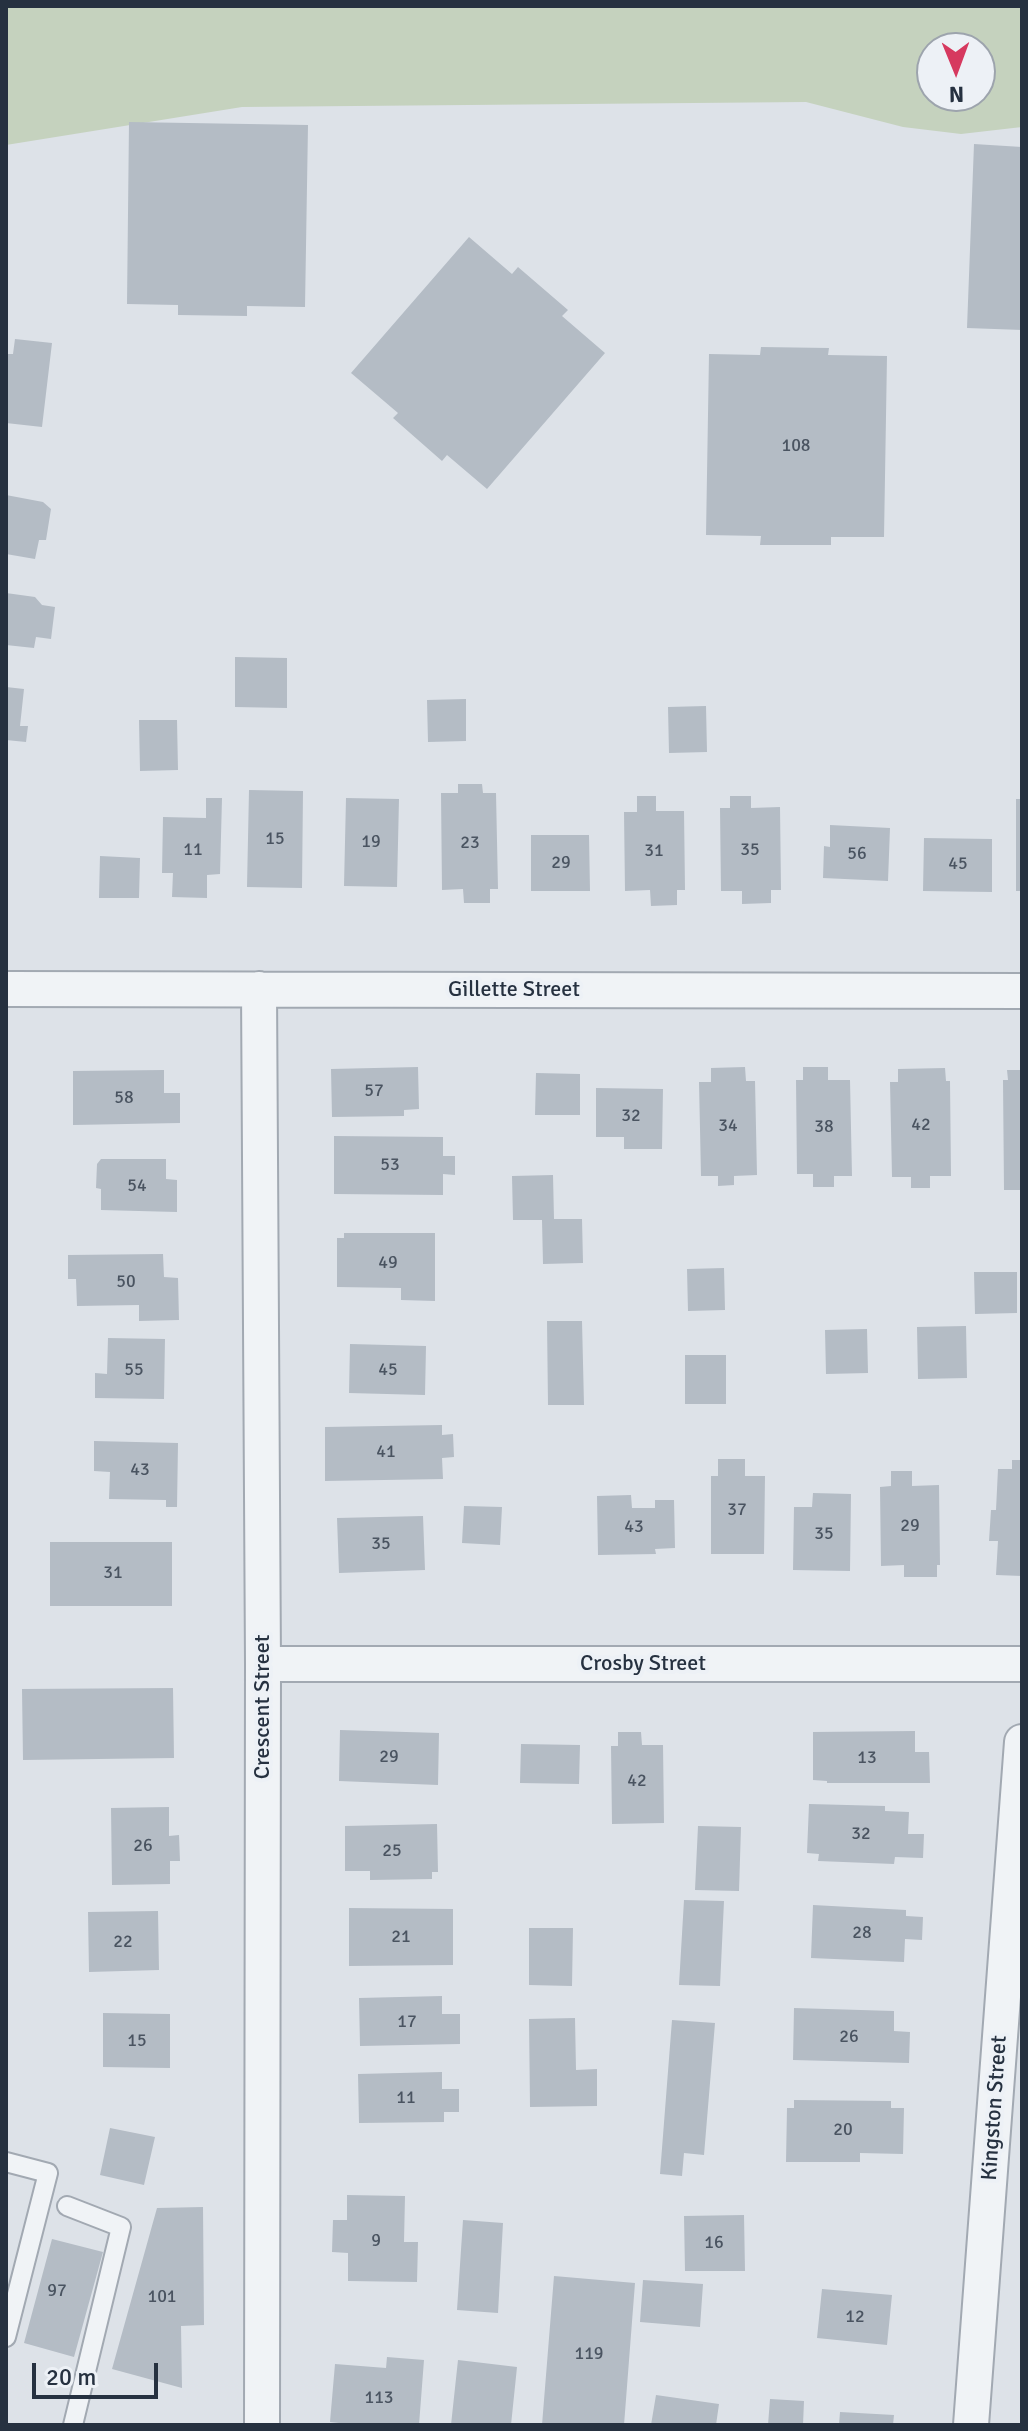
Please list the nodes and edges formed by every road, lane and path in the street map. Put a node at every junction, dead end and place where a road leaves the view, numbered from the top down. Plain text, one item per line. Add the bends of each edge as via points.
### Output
1 (6, 989) edge
2 (259, 989) junction
3 (1022, 991) edge
4 (263, 1664) junction
5 (1022, 1664) edge
6 (1022, 1742) edge
7 (6, 2162) edge
8 (67, 2206) dead end
9 (6, 2337) edge
10 (73, 2425) edge
11 (262, 2425) edge
12 (971, 2425) edge

1 - 2 street, Gillette Street
2 - 3 street, Gillette Street
2 - 4 street, Crescent Street
4 - 5 street, Crosby Street
4 - 11 street, Crescent Street
6 - 12 street, Kingston Street
7 - 9 lane via 48,2173
8 - 10 lane via 121,2227

